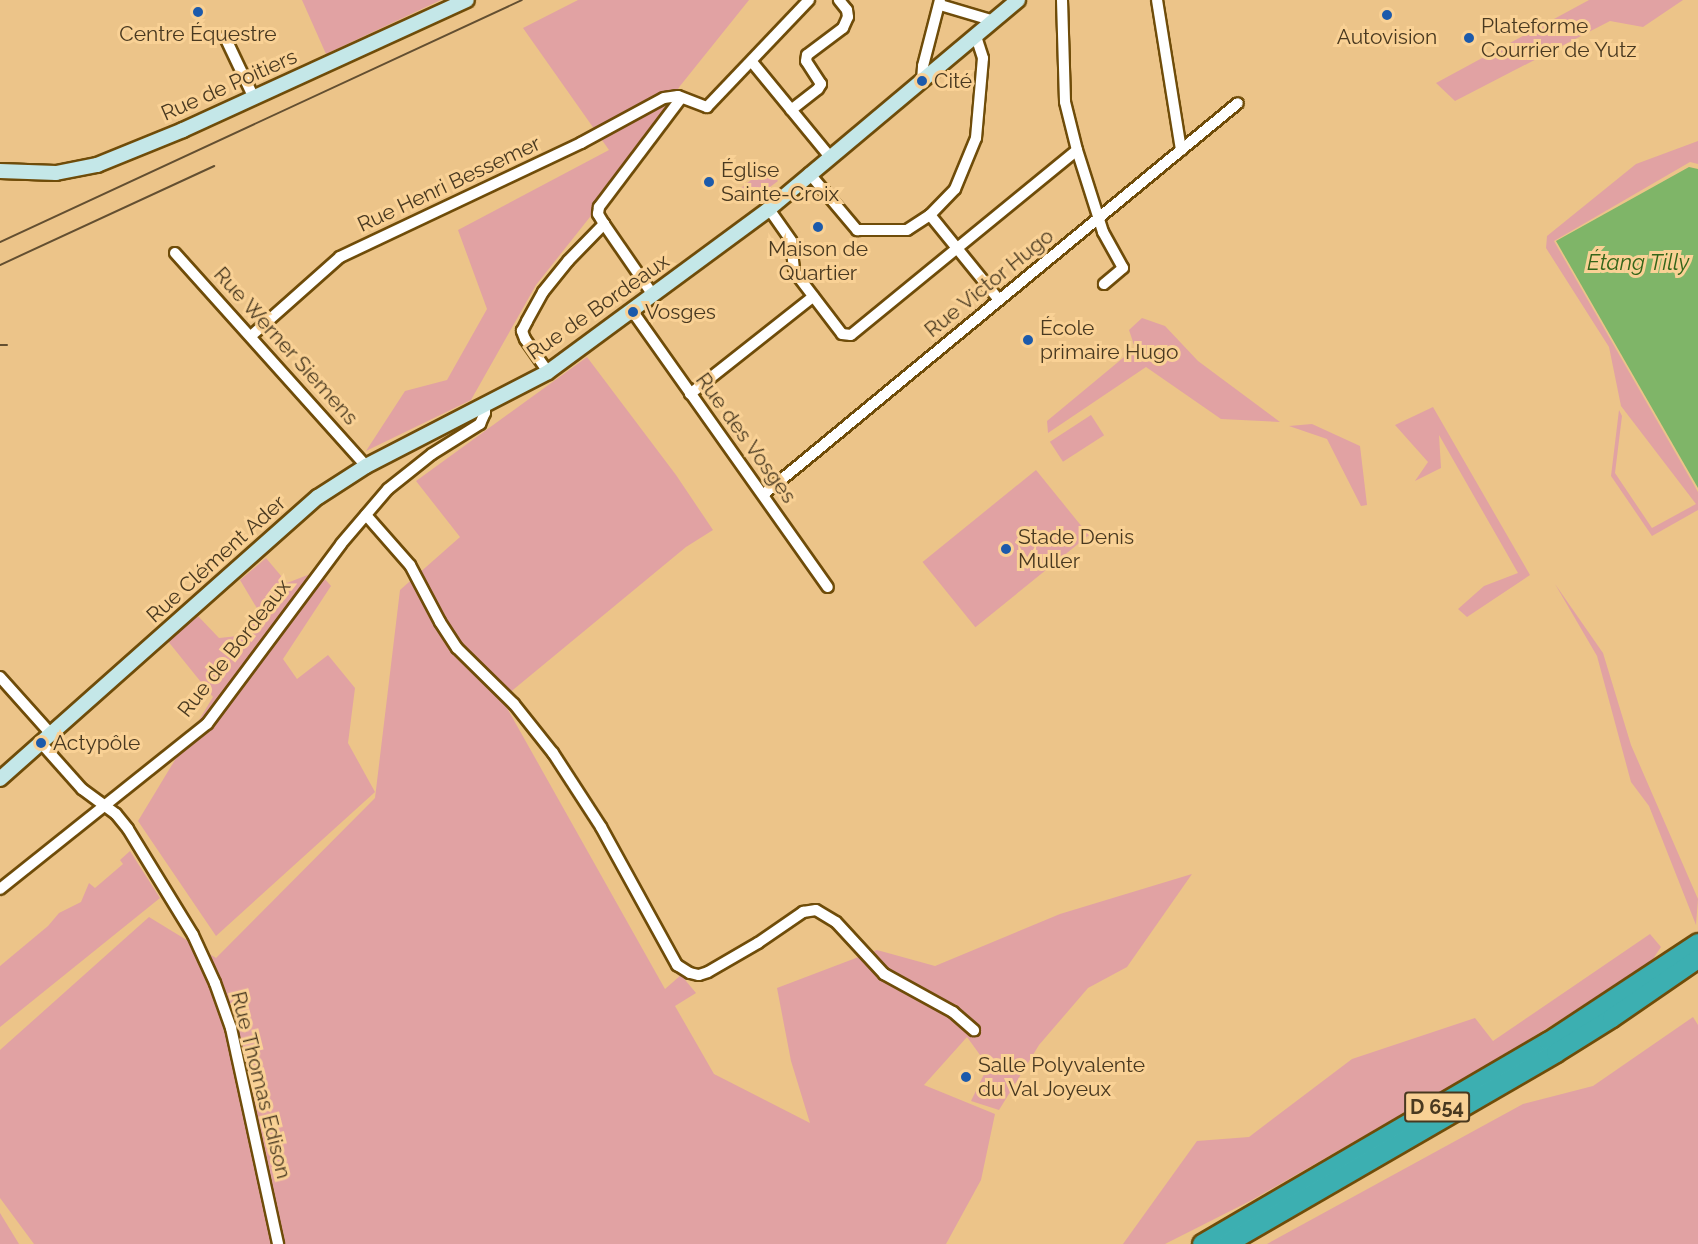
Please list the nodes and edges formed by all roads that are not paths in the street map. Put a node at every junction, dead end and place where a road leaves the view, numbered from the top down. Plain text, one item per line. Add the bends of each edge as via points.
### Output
1 (467, 0) edge
2 (809, 0) edge
3 (839, 0) edge
4 (1018, 0) edge
5 (1062, 0) edge
6 (1157, 0) edge
7 (940, 3) edge
8 (994, 21) junction
9 (976, 36) junction
10 (225, 37) dead end
11 (752, 62) junction
12 (922, 81) junction
13 (253, 96) junction
14 (681, 98) junction
15 (1238, 103) dead end
16 (791, 110) junction
17 (1077, 150) junction
18 (1181, 150) junction
19 (830, 157) junction
20 (0, 171) edge
21 (809, 173) junction
22 (769, 209) junction
23 (930, 215) junction
24 (1099, 218) junction
25 (604, 224) junction
26 (957, 248) junction
27 (175, 253) dead end
28 (1104, 284) dead end
29 (653, 295) junction
30 (813, 297) junction
31 (999, 300) junction
32 (633, 312) junction
33 (251, 336) junction
34 (548, 372) junction
35 (690, 394) junction
36 (485, 404) junction
37 (366, 466) junction
38 (764, 494) junction
39 (366, 515) junction
40 (828, 587) dead end
41 (0, 677) edge
42 (46, 739) junction
43 (0, 779) edge
44 (105, 805) junction
45 (0, 889) edge
46 (1697, 951) edge
47 (1673, 969) junction
48 (974, 1030) dead end
49 (278, 1244) edge
50 (1202, 1244) edge
51 (1227, 1244) edge

1 - 13 street, Rue de Poitiers
2 - 11 street
3 - 16 street via 847,10 843,28 807,55 806,61 821,84 819,89
4 - 8 street, Rue de Bordeaux
5 - 17 street via 1065,102
6 - 18 street
7 - 8 street
7 - 12 street via 922,66
8 - 9 street, Rue de Bordeaux
9 - 12 street, Rue de Bordeaux
9 - 23 street via 983,58 976,138 955,189
10 - 13 street
11 - 14 street via 708,107
11 - 16 street
12 - 19 street, Rue de Bordeaux
13 - 20 street, Rue de Poitiers via 97,165 56,173
14 - 25 street via 599,207
14 - 33 street, Rue Henri Bessemer via 664,98 581,143 340,257
15 - 18 street, Rue Victor Hugo
16 - 19 street
17 - 24 street
17 - 26 street
18 - 24 street, Rue Victor Hugo
19 - 21 street, Rue de Bordeaux
21 - 22 street, Rue de Bordeaux
21 - 23 street via 857,230 907,230
22 - 29 street, Rue de Bordeaux
22 - 30 street via 791,241 794,271
23 - 26 street
24 - 28 street via 1123,268
24 - 31 street, Rue Victor Hugo
25 - 29 street
25 - 34 street via 543,292 522,331
26 - 30 street via 851,335 842,334
26 - 31 street
27 - 33 street, Rue Werner Siemens
29 - 32 street, Rue de Bordeaux
30 - 35 street
31 - 38 street, Rue Victor Hugo
32 - 34 street, Rue de Bordeaux
32 - 35 street, Rue des Vosges
33 - 37 street, Rue Werner Siemens
34 - 36 street, Rue de Bordeaux
35 - 38 street, Rue des Vosges
36 - 37 street, Rue Clément Ader
36 - 39 street, Rue de Bordeaux via 480,424 408,471
37 - 42 street, Rue Clément Ader via 318,496
38 - 40 street, Rue des Vosges
39 - 44 street, Rue de Bordeaux via 207,724
39 - 48 street via 410,565 457,648 514,704 553,753 606,836 676,966 690,973 708,972 803,912 816,910 836,922 885,974 953,1012
41 - 42 street, Rue Thomas Edison
42 - 43 street, Rue Clément Ader
42 - 44 street, Rue Thomas Edison via 82,789
44 - 45 street, Rue de Bordeaux
44 - 49 street, Rue Thomas Edison via 128,829 164,885 193,934 215,983 231,1028
46 - 47 highway, D 654
47 - 50 highway, D 654
47 - 51 highway, D 654 via 1556,1053

